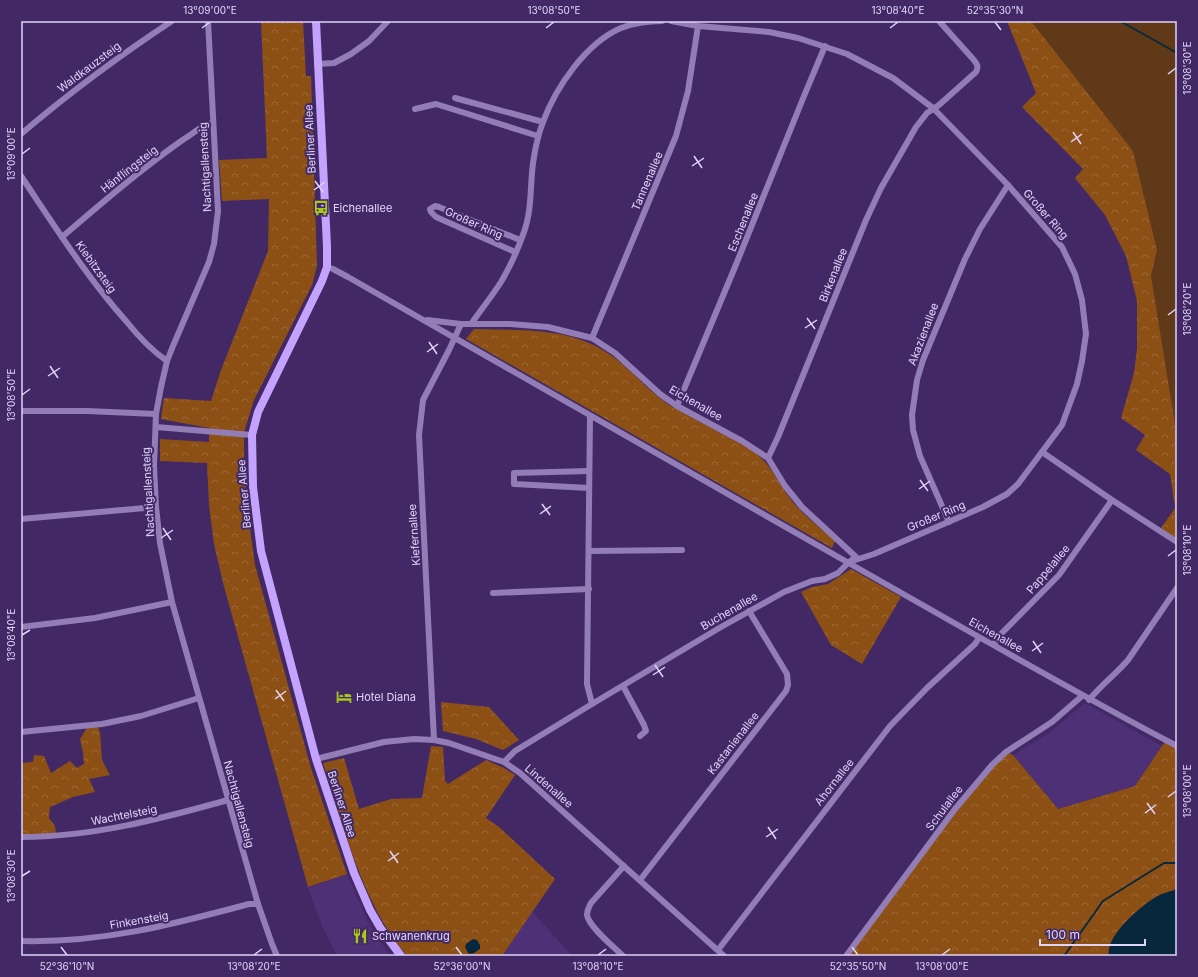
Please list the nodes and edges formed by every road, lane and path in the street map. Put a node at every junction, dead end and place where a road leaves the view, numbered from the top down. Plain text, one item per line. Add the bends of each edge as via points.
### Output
1 (172, 21) edge
2 (208, 21) edge
3 (316, 21) edge
4 (388, 21) edge
5 (662, 21) edge
6 (671, 21) edge
7 (939, 21) edge
8 (698, 26) junction
9 (825, 46) junction
10 (318, 64) junction
11 (455, 98) dead end
12 (933, 108) junction
13 (415, 109) dead end
14 (543, 122) junction
15 (213, 123) junction
16 (21, 134) edge
17 (538, 136) junction
18 (21, 176) edge
19 (1008, 185) junction
20 (62, 237) junction
21 (520, 240) junction
22 (515, 252) junction
23 (327, 267) junction
24 (423, 320) junction
25 (461, 324) junction
26 (471, 324) junction
27 (455, 337) junction
28 (592, 338) junction
29 (168, 361) junction
30 (677, 406) junction
31 (21, 411) edge
32 (156, 414) junction
33 (590, 416) junction
34 (156, 427) junction
35 (252, 435) junction
36 (1042, 452) junction
37 (768, 458) junction
38 (589, 471) junction
39 (589, 488) junction
40 (1112, 500) junction
41 (156, 507) junction
42 (21, 519) edge
43 (949, 522) junction
44 (1177, 542) edge
45 (682, 550) dead end
46 (589, 551) junction
47 (848, 563) junction
48 (1177, 588) edge
49 (589, 589) junction
50 (493, 593) dead end
51 (172, 602) junction
52 (749, 611) junction
53 (21, 627) edge
54 (979, 638) junction
55 (994, 645) junction
56 (623, 686) junction
57 (1082, 696) junction
58 (199, 698) junction
59 (1089, 700) junction
60 (592, 704) junction
61 (21, 732) edge
62 (640, 736) dead end
63 (434, 740) junction
64 (1177, 746) edge
65 (316, 759) junction
66 (504, 762) junction
67 (228, 800) junction
68 (21, 837) edge
69 (624, 866) junction
70 (640, 880) junction
71 (258, 904) junction
72 (21, 941) edge
73 (718, 950) junction
74 (277, 956) edge
75 (401, 956) edge
76 (623, 956) edge
77 (724, 956) edge
78 (846, 956) edge

1 - 16 street, Waldkauzsteig via 95,75
2 - 15 street, Nachtigallensteig
3 - 10 main road, Berliner Allee
4 - 10 street via 369,41 351,54 334,63
5 - 14 street via 620,29 590,49 558,90
6 - 8 street, Großer Ring
7 - 12 street, Birkenallee via 973,58 978,68
8 - 9 street, Großer Ring via 769,32
8 - 28 street, Tannenallee via 688,91 676,136
9 - 12 street, Großer Ring via 847,54 893,78
9 - 30 street, Eschenallee
10 - 23 main road, Berliner Allee
11 - 14 street
12 - 19 street, Großer Ring
12 - 37 street, Birkenallee via 916,127 881,188
13 - 17 street via 436,104
14 - 17 street
15 - 20 street, Hänflingsteig via 204,126 167,151
15 - 29 street, Nachtigallensteig via 218,212 214,244
17 - 21 street via 530,203
18 - 20 street, Kiebitzsteig
19 - 36 street, Großer Ring via 1062,247 1075,274 1082,300 1086,334 1077,384 1062,425
19 - 43 street, Akazienallee via 980,229 965,259 922,360 917,380 912,415 913,430 923,462
20 - 29 street, Kiebitzsteig via 112,305 140,337
21 - 22 street
21 - 22 street, Großer Ring via 439,207 435,206 430,210 436,217
22 - 26 street via 502,281
23 - 24 street, Eichenallee
23 - 35 main road, Berliner Allee via 312,304 258,412
24 - 25 street, Eichenallee
24 - 27 street, Eichenallee
25 - 26 street, Eichenallee
25 - 27 street
26 - 28 street, Eichenallee via 548,327
27 - 33 street, Eichenallee
27 - 63 street, Kiefernallee via 424,400 419,435
28 - 30 street, Eichenallee via 615,353
29 - 32 street, Nachtigallensteig
30 - 37 street, Eichenallee
31 - 32 street
32 - 34 street, Nachtigallensteig
33 - 38 street
33 - 47 street, Eichenallee
34 - 35 street
34 - 41 street, Nachtigallensteig
35 - 65 main road, Berliner Allee via 253,482 261,551
36 - 40 street
36 - 43 street, Großer Ring via 1018,484 1007,494
37 - 47 street, Eichenallee via 802,507 856,557
38 - 39 street
38 - 39 street via 514,473 514,484
39 - 46 street
40 - 44 street
40 - 55 street, Pappelallee via 1059,575
41 - 42 street
41 - 51 street, Nachtigallensteig via 160,543
43 - 47 street, Großer Ring
45 - 46 street
46 - 49 street
47 - 52 street, Buchenallee via 838,573 798,586
47 - 54 street, Eichenallee
48 - 59 street via 1128,660
49 - 50 street
49 - 60 street via 587,684
51 - 53 street via 95,618
51 - 58 street, Nachtigallensteig
52 - 56 street, Buchenallee
52 - 70 street, Kastanienallee via 787,674 786,691
54 - 55 street, Eichenallee
54 - 73 street, Ahornallee via 890,726
55 - 57 street, Eichenallee
56 - 60 street, Buchenallee
56 - 62 street via 644,725 646,731
57 - 59 street, Eichenallee
57 - 78 street, Schulallee via 1052,722 1006,752 992,765 955,809
58 - 61 street via 141,716 102,724
58 - 67 street, Nachtigallensteig
59 - 64 street, Eichenallee
60 - 66 street, Buchenallee via 516,751
63 - 65 street, Lindenallee via 384,742
63 - 66 street, Lindenallee
65 - 75 main road, Berliner Allee via 354,873 370,910
66 - 69 street, Lindenallee via 520,773
67 - 68 street, Wachtelsteig via 130,825 70,835
67 - 71 street, Nachtigallensteig
69 - 70 street, Lindenallee
69 - 76 street via 591,903 587,915 593,926
70 - 73 street, Lindenallee
71 - 72 street, Finkensteig via 116,935 69,940
71 - 74 street, Nachtigallensteig
73 - 77 street, Lindenallee

